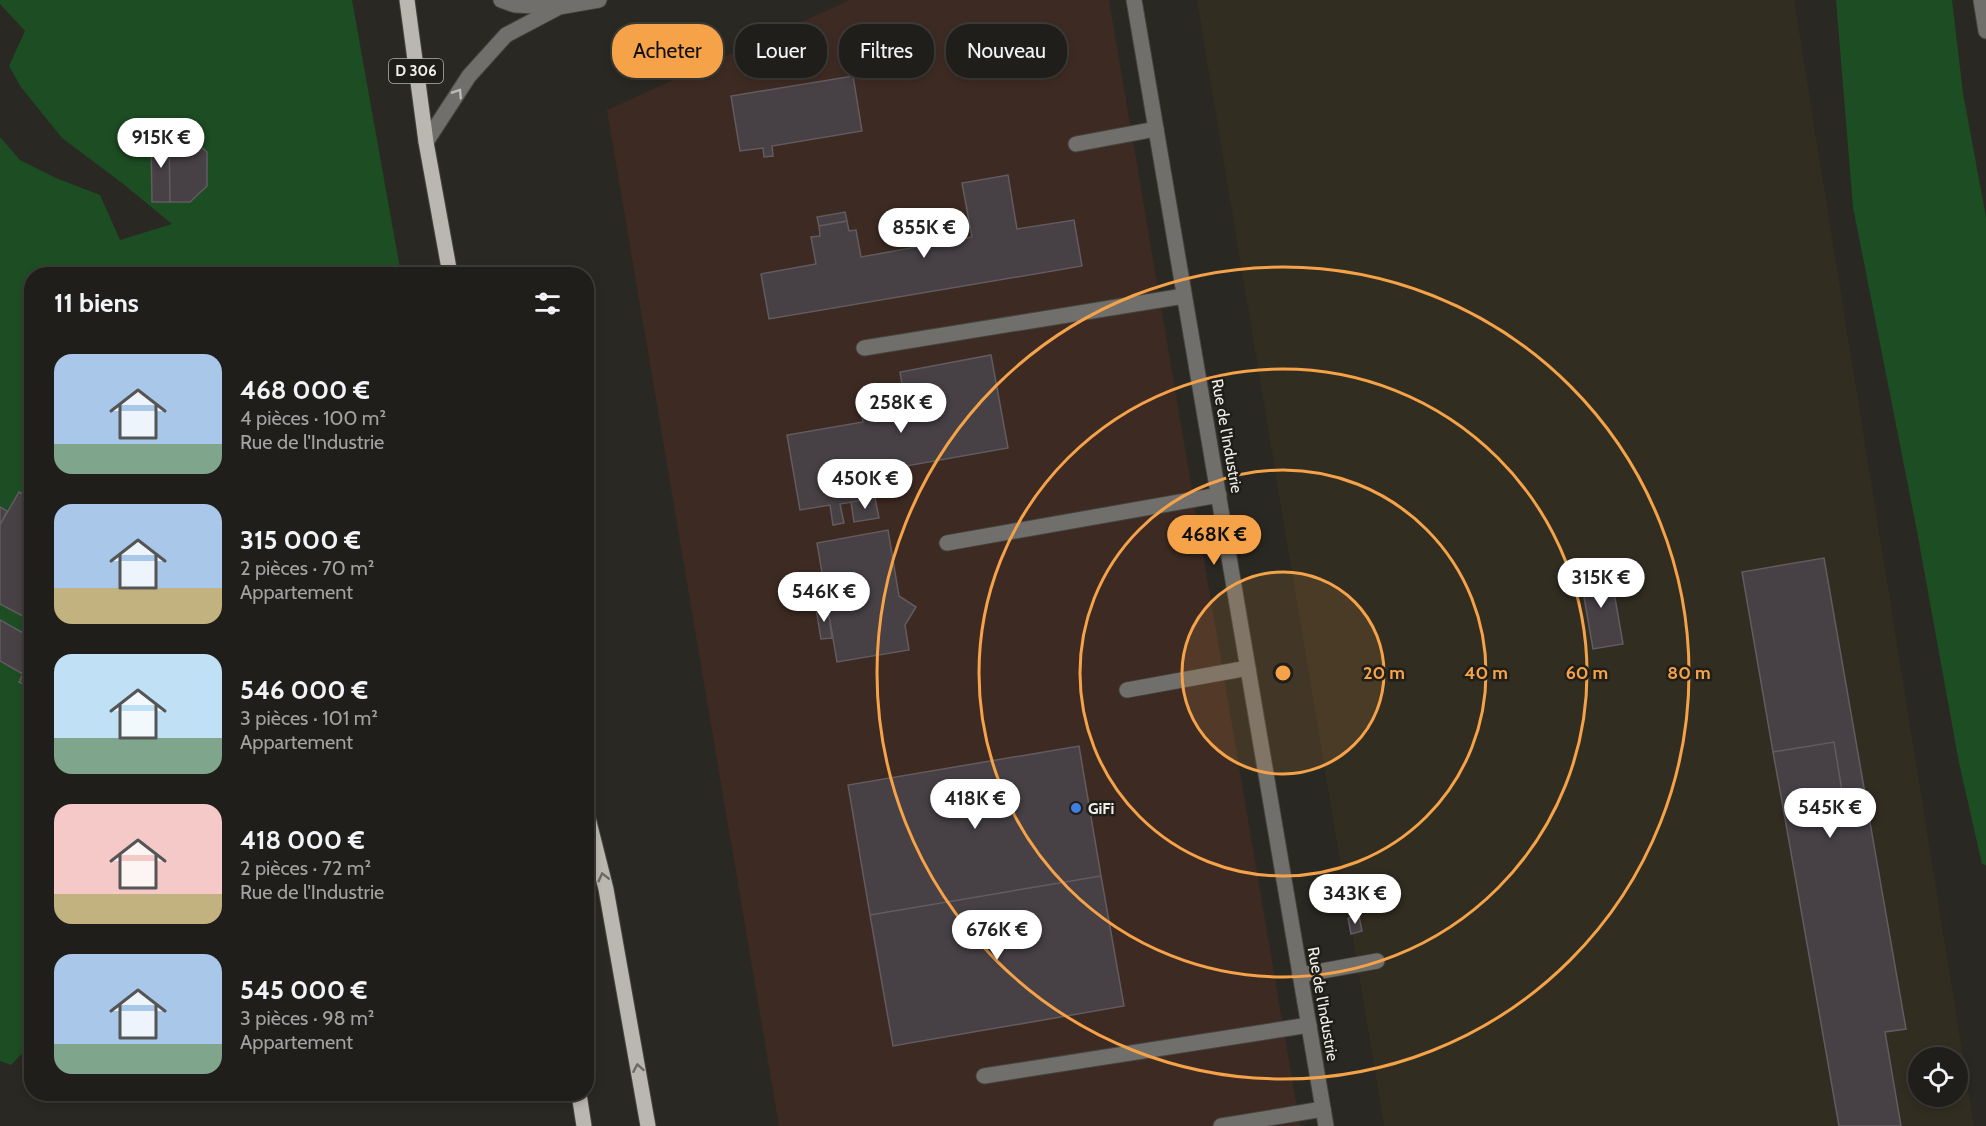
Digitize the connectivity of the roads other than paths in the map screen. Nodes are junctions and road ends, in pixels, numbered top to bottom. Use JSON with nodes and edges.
{"nodes":[{"id":1,"x":406,"y":0,"type":"edge"},
{"id":2,"x":501,"y":0,"type":"edge"},
{"id":3,"x":599,"y":0,"type":"edge"},
{"id":4,"x":1134,"y":0,"type":"edge"},
{"id":5,"x":1981,"y":0,"type":"edge"},
{"id":6,"x":559,"y":7,"type":"junction"},
{"id":7,"x":1986,"y":31,"type":"edge"},
{"id":8,"x":1156,"y":129,"type":"junction"},
{"id":9,"x":426,"y":142,"type":"junction"},
{"id":10,"x":1076,"y":144,"type":"dead end"},
{"id":11,"x":449,"y":267,"type":"edge"},
{"id":12,"x":1185,"y":296,"type":"junction"},
{"id":13,"x":864,"y":348,"type":"dead end"},
{"id":14,"x":1219,"y":495,"type":"junction"},
{"id":15,"x":947,"y":543,"type":"dead end"},
{"id":16,"x":1248,"y":668,"type":"junction"},
{"id":17,"x":1127,"y":690,"type":"dead end"},
{"id":18,"x":594,"y":842,"type":"edge"},
{"id":19,"x":1377,"y":961,"type":"dead end"},
{"id":20,"x":1300,"y":975,"type":"junction"},
{"id":21,"x":1309,"y":1025,"type":"junction"},
{"id":22,"x":984,"y":1076,"type":"dead end"},
{"id":23,"x":580,"y":1101,"type":"edge"},
{"id":24,"x":1323,"y":1108,"type":"junction"},
{"id":25,"x":584,"y":1126,"type":"edge"},
{"id":26,"x":648,"y":1126,"type":"edge"},
{"id":27,"x":1221,"y":1126,"type":"edge"},
{"id":28,"x":1326,"y":1126,"type":"edge"}],
"edges":[{"from":1,"to":9,"type":"main road","number":"D 306"},
{"from":2,"to":6,"type":"street"},
{"from":3,"to":6,"type":"street"},
{"from":4,"to":8,"type":"street","name":"Rue de l'Industrie"},
{"from":5,"to":7,"type":"street"},
{"from":9,"to":6,"type":"street","one_way":true},
{"from":8,"to":10,"type":"street"},
{"from":8,"to":12,"type":"street","name":"Rue de l'Industrie"},
{"from":9,"to":11,"type":"main road","number":"D 306"},
{"from":12,"to":13,"type":"street"},
{"from":12,"to":14,"type":"street","name":"Rue de l'Industrie"},
{"from":14,"to":15,"type":"street"},
{"from":14,"to":16,"type":"street","name":"Rue de l'Industrie"},
{"from":16,"to":17,"type":"street"},
{"from":16,"to":20,"type":"street","name":"Rue de l'Industrie"},
{"from":26,"to":18,"type":"main road","one_way":true},
{"from":19,"to":20,"type":"street"},
{"from":20,"to":21,"type":"street","name":"Rue de l'Industrie"},
{"from":21,"to":22,"type":"street"},
{"from":21,"to":24,"type":"street","name":"Rue de l'Industrie"},
{"from":23,"to":25,"type":"main road"},
{"from":24,"to":27,"type":"street"},
{"from":24,"to":28,"type":"street","name":"Rue de l'Industrie"}]}
